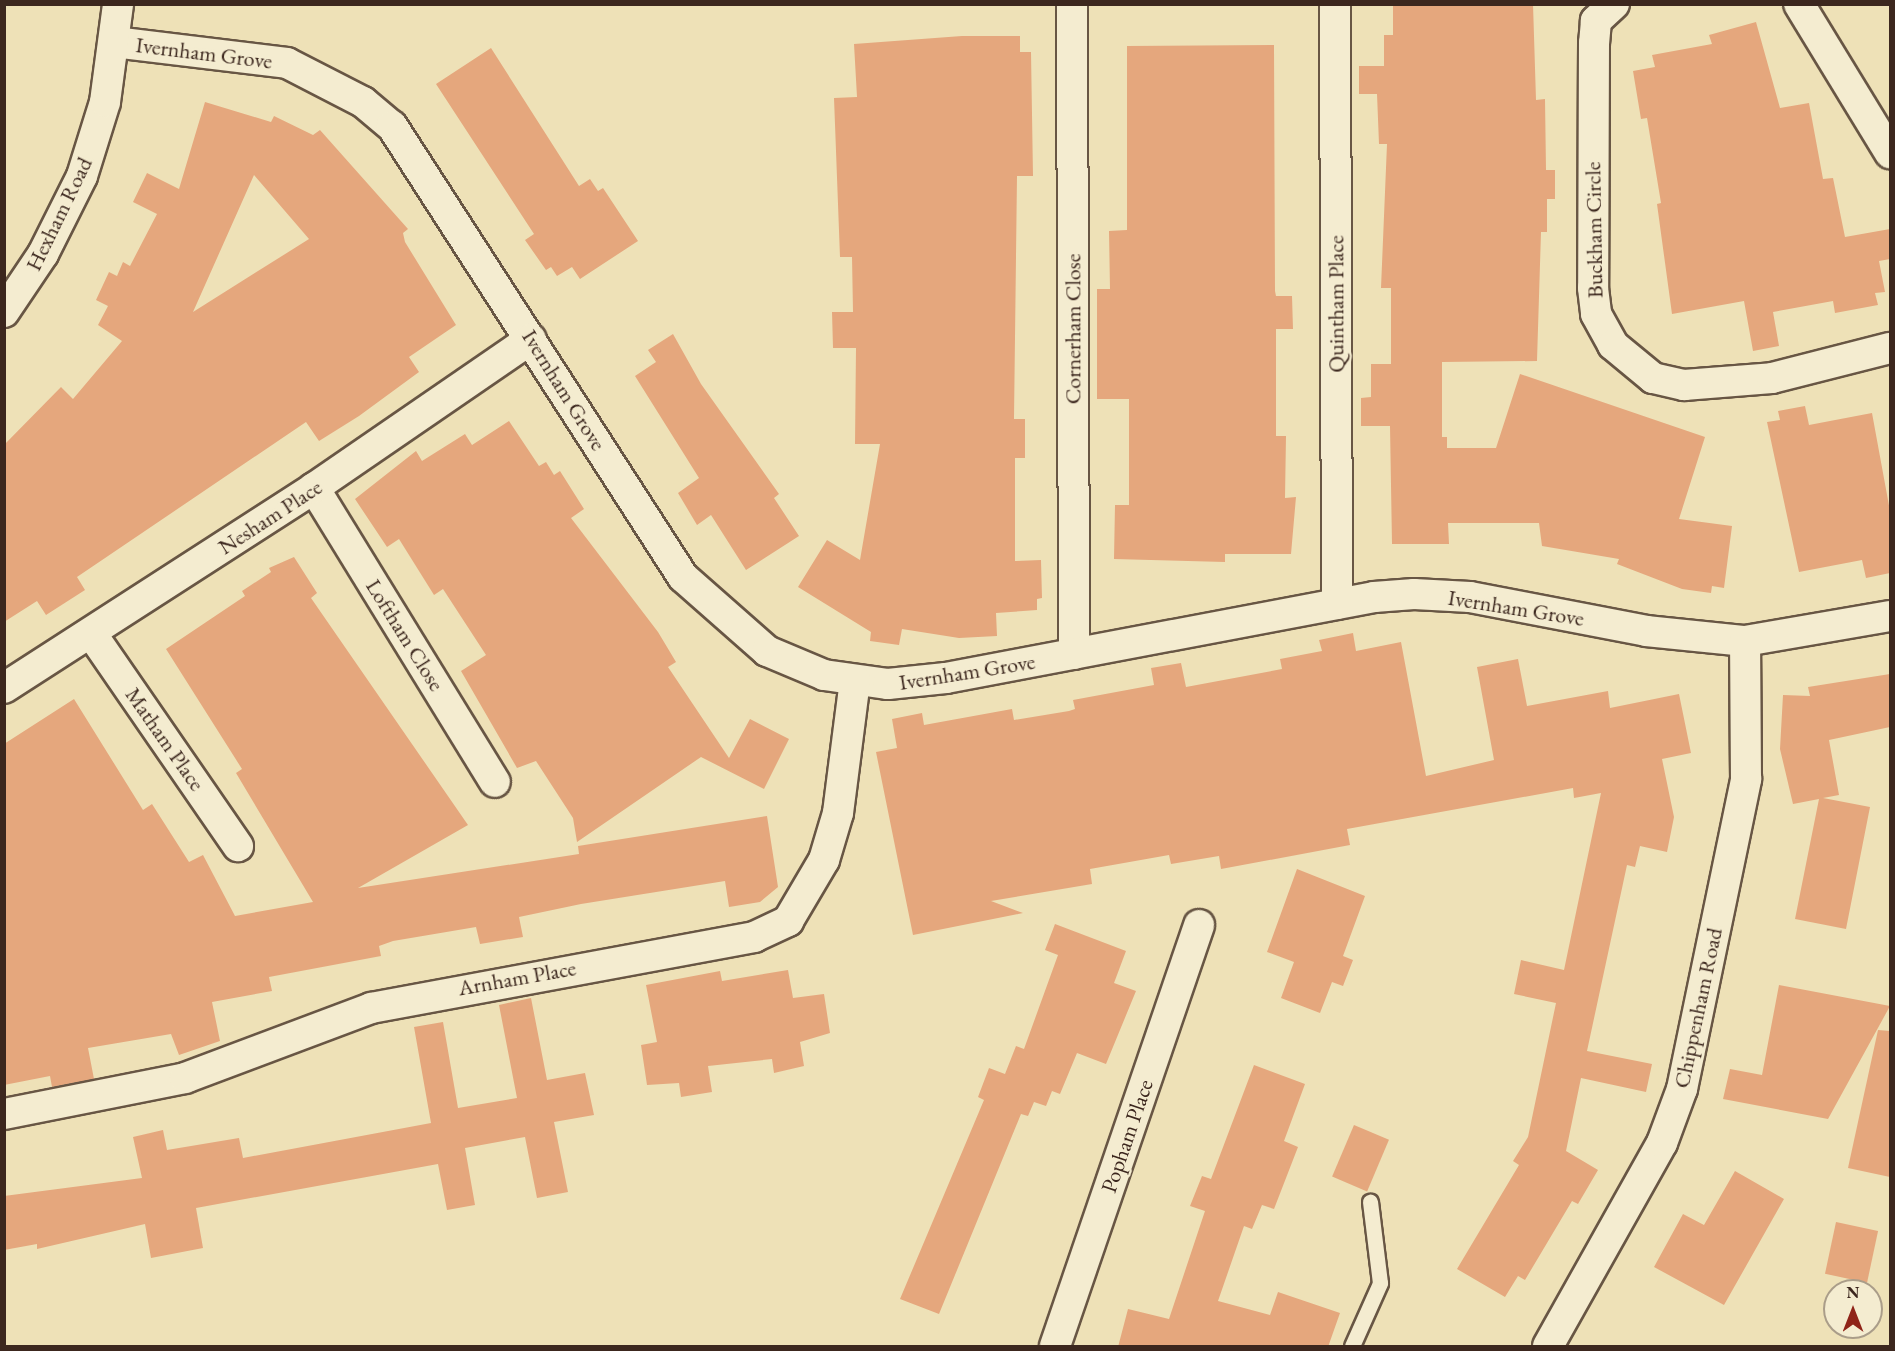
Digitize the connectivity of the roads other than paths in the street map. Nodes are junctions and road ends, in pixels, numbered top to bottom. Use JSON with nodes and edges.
{"nodes":[{"id":1,"x":118,"y":4,"type":"edge"},
{"id":2,"x":1072,"y":4,"type":"edge"},
{"id":3,"x":1335,"y":4,"type":"edge"},
{"id":4,"x":1614,"y":4,"type":"edge"},
{"id":5,"x":1799,"y":4,"type":"edge"},
{"id":6,"x":114,"y":42,"type":"junction"},
{"id":7,"x":1890,"y":153,"type":"edge"},
{"id":8,"x":4,"y":312,"type":"edge"},
{"id":9,"x":531,"y":339,"type":"junction"},
{"id":10,"x":1890,"y":348,"type":"edge"},
{"id":11,"x":314,"y":488,"type":"junction"},
{"id":12,"x":1336,"y":604,"type":"junction"},
{"id":13,"x":1890,"y":616,"type":"edge"},
{"id":14,"x":91,"y":633,"type":"junction"},
{"id":15,"x":1745,"y":640,"type":"junction"},
{"id":16,"x":1074,"y":654,"type":"junction"},
{"id":17,"x":855,"y":680,"type":"junction"},
{"id":18,"x":4,"y":688,"type":"edge"},
{"id":19,"x":495,"y":782,"type":"dead end"},
{"id":20,"x":238,"y":846,"type":"dead end"},
{"id":21,"x":1199,"y":925,"type":"dead end"},
{"id":22,"x":4,"y":1114,"type":"edge"},
{"id":23,"x":1370,"y":1202,"type":"dead end"},
{"id":24,"x":1056,"y":1347,"type":"edge"},
{"id":25,"x":1352,"y":1347,"type":"edge"},
{"id":26,"x":1548,"y":1347,"type":"edge"}],
"edges":[{"from":1,"to":6,"type":"street","name":"Hexham Road"},
{"from":2,"to":16,"type":"street","name":"Cornerham Close"},
{"from":3,"to":12,"type":"street","name":"Quintham Place"},
{"from":4,"to":10,"type":"street","name":"Buckham Circle"},
{"from":5,"to":7,"type":"street"},
{"from":6,"to":8,"type":"street","name":"Hexham Road"},
{"from":6,"to":9,"type":"street","name":"Ivernham Grove"},
{"from":9,"to":11,"type":"street","name":"Nesham Place"},
{"from":9,"to":17,"type":"street","name":"Ivernham Grove"},
{"from":11,"to":14,"type":"street","name":"Nesham Place"},
{"from":11,"to":19,"type":"street","name":"Loftham Close"},
{"from":12,"to":15,"type":"street","name":"Ivernham Grove"},
{"from":12,"to":16,"type":"street","name":"Ivernham Grove"},
{"from":13,"to":15,"type":"street","name":"Ivernham Grove"},
{"from":14,"to":18,"type":"street","name":"Nesham Place"},
{"from":14,"to":20,"type":"street","name":"Matham Place"},
{"from":15,"to":26,"type":"street","name":"Chippenham Road"},
{"from":16,"to":17,"type":"street","name":"Ivernham Grove"},
{"from":17,"to":22,"type":"street","name":"Arnham Place"},
{"from":21,"to":24,"type":"street","name":"Popham Place"},
{"from":23,"to":25,"type":"lane"}]}
